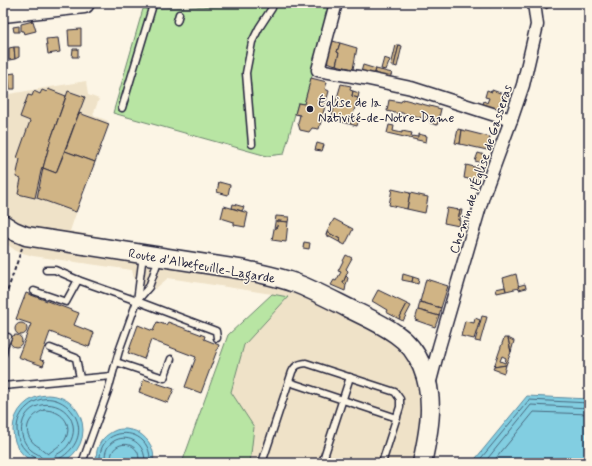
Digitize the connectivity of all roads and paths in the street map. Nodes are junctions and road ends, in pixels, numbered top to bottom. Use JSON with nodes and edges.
{"nodes":[{"id":1,"x":84,"y":3,"type":"edge"},
{"id":2,"x":152,"y":3,"type":"edge"},
{"id":3,"x":336,"y":3,"type":"edge"},
{"id":4,"x":534,"y":3,"type":"edge"},
{"id":5,"x":272,"y":8,"type":"dead end"},
{"id":6,"x":6,"y":9,"type":"edge"},
{"id":7,"x":179,"y":14,"type":"dead end"},
{"id":8,"x":177,"y":21,"type":"dead end"},
{"id":9,"x":122,"y":108,"type":"dead end"},
{"id":10,"x":511,"y":120,"type":"junction"},
{"id":11,"x":252,"y":144,"type":"dead end"},
{"id":12,"x":3,"y":224,"type":"edge"},
{"id":13,"x":26,"y":236,"type":"junction"},
{"id":14,"x":151,"y":255,"type":"junction"},
{"id":15,"x":46,"y":270,"type":"dead end"},
{"id":16,"x":78,"y":280,"type":"junction"},
{"id":17,"x":34,"y":291,"type":"dead end"},
{"id":18,"x":137,"y":301,"type":"junction"},
{"id":19,"x":3,"y":304,"type":"edge"},
{"id":20,"x":8,"y":336,"type":"dead end"},
{"id":21,"x":217,"y":338,"type":"dead end"},
{"id":22,"x":50,"y":348,"type":"dead end"},
{"id":23,"x":3,"y":354,"type":"edge"},
{"id":24,"x":170,"y":359,"type":"dead end"},
{"id":25,"x":116,"y":362,"type":"junction"},
{"id":26,"x":112,"y":376,"type":"junction"},
{"id":27,"x":350,"y":377,"type":"junction"},
{"id":28,"x":80,"y":378,"type":"junction"},
{"id":29,"x":288,"y":382,"type":"junction"},
{"id":30,"x":3,"y":386,"type":"edge"},
{"id":31,"x":428,"y":389,"type":"junction"},
{"id":32,"x":342,"y":400,"type":"junction"},
{"id":33,"x":397,"y":418,"type":"junction"},
{"id":34,"x":82,"y":463,"type":"edge"},
{"id":35,"x":262,"y":463,"type":"edge"},
{"id":36,"x":322,"y":463,"type":"edge"},
{"id":37,"x":382,"y":463,"type":"edge"},
{"id":38,"x":422,"y":463,"type":"edge"}],
"edges":[{"from":1,"to":6,"type":"main road"},
{"from":2,"to":9,"type":"lane"},
{"from":3,"to":10,"type":"street"},
{"from":4,"to":10,"type":"street","name":"Chemin de l'Église de Gasseras"},
{"from":5,"to":11,"type":"lane"},
{"from":7,"to":8,"type":"lane"},
{"from":10,"to":31,"type":"street","name":"Chemin de l'Église de Gasseras"},
{"from":12,"to":13,"type":"main road","name":"Route d'Albefeuille-Lagarde"},
{"from":13,"to":14,"type":"main road","name":"Route d'Albefeuille-Lagarde"},
{"from":13,"to":19,"type":"path"},
{"from":14,"to":18,"type":"lane"},
{"from":14,"to":18,"type":"lane"},
{"from":14,"to":31,"type":"main road","name":"Route d'Albefeuille-Lagarde"},
{"from":15,"to":16,"type":"lane"},
{"from":16,"to":17,"type":"lane"},
{"from":16,"to":18,"type":"lane"},
{"from":18,"to":21,"type":"lane"},
{"from":18,"to":25,"type":"lane"},
{"from":20,"to":23,"type":"lane"},
{"from":22,"to":28,"type":"lane"},
{"from":24,"to":25,"type":"lane"},
{"from":25,"to":26,"type":"lane"},
{"from":26,"to":28,"type":"lane"},
{"from":26,"to":34,"type":"lane"},
{"from":27,"to":29,"type":"lane"},
{"from":27,"to":32,"type":"lane"},
{"from":27,"to":33,"type":"lane"},
{"from":28,"to":30,"type":"lane"},
{"from":29,"to":32,"type":"lane"},
{"from":29,"to":35,"type":"lane"},
{"from":31,"to":38,"type":"main road","name":"Route d'Albefeuille-Lagarde"},
{"from":32,"to":33,"type":"lane"},
{"from":32,"to":36,"type":"lane"},
{"from":33,"to":37,"type":"lane"}]}
